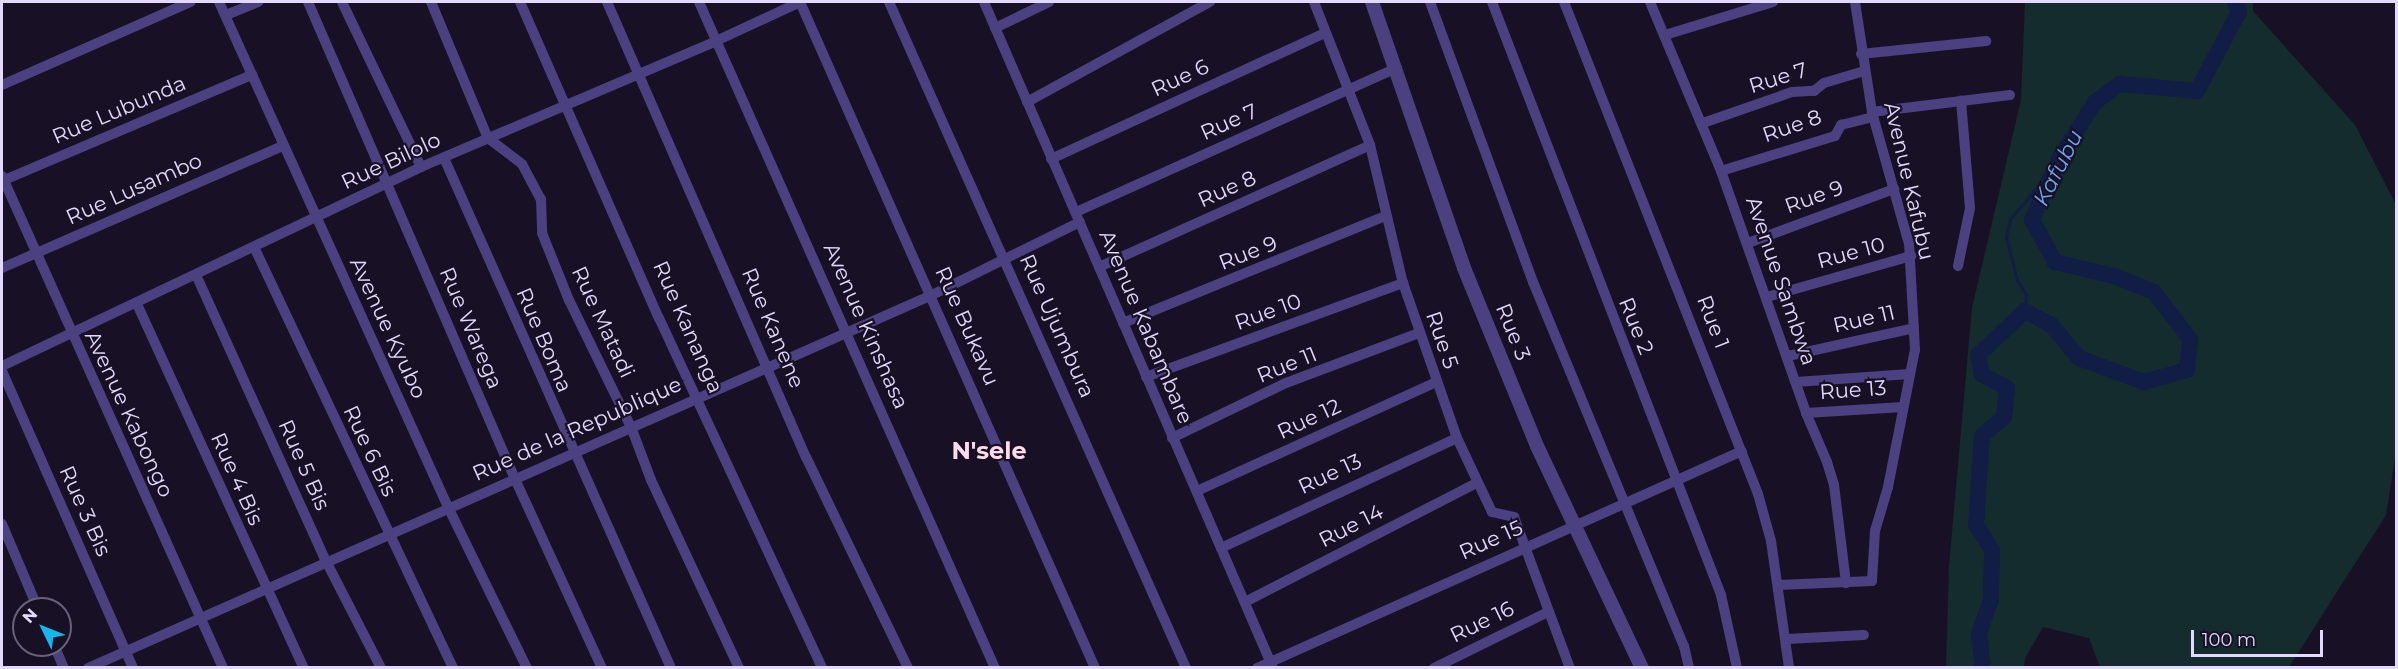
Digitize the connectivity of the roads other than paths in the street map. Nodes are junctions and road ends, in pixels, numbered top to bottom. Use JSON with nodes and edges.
{"nodes":[{"id":1,"x":190,"y":2,"type":"edge"},
{"id":2,"x":219,"y":2,"type":"edge"},
{"id":3,"x":258,"y":2,"type":"edge"},
{"id":4,"x":308,"y":2,"type":"edge"},
{"id":5,"x":342,"y":2,"type":"edge"},
{"id":6,"x":431,"y":2,"type":"edge"},
{"id":7,"x":520,"y":2,"type":"edge"},
{"id":8,"x":607,"y":2,"type":"edge"},
{"id":9,"x":699,"y":2,"type":"edge"},
{"id":10,"x":800,"y":2,"type":"edge"},
{"id":11,"x":889,"y":2,"type":"edge"},
{"id":12,"x":984,"y":2,"type":"edge"},
{"id":13,"x":1049,"y":2,"type":"edge"},
{"id":14,"x":1210,"y":2,"type":"edge"},
{"id":15,"x":1314,"y":2,"type":"edge"},
{"id":16,"x":1372,"y":2,"type":"edge"},
{"id":17,"x":1430,"y":2,"type":"edge"},
{"id":18,"x":1492,"y":2,"type":"edge"},
{"id":19,"x":1564,"y":2,"type":"edge"},
{"id":20,"x":1650,"y":2,"type":"edge"},
{"id":21,"x":1773,"y":2,"type":"edge"},
{"id":22,"x":1855,"y":2,"type":"edge"},
{"id":23,"x":226,"y":15,"type":"junction"},
{"id":24,"x":995,"y":28,"type":"junction"},
{"id":25,"x":1325,"y":33,"type":"junction"},
{"id":26,"x":1665,"y":35,"type":"junction"},
{"id":27,"x":716,"y":41,"type":"junction"},
{"id":28,"x":1986,"y":41,"type":"dead end"},
{"id":29,"x":1861,"y":54,"type":"junction"},
{"id":30,"x":1397,"y":68,"type":"junction"},
{"id":31,"x":1864,"y":71,"type":"junction"},
{"id":32,"x":639,"y":74,"type":"junction"},
{"id":33,"x":252,"y":75,"type":"junction"},
{"id":34,"x":2,"y":85,"type":"edge"},
{"id":35,"x":1348,"y":91,"type":"junction"},
{"id":36,"x":2010,"y":95,"type":"dead end"},
{"id":37,"x":1961,"y":100,"type":"junction"},
{"id":38,"x":1027,"y":102,"type":"junction"},
{"id":39,"x":567,"y":106,"type":"junction"},
{"id":40,"x":1873,"y":114,"type":"junction"},
{"id":41,"x":1702,"y":123,"type":"junction"},
{"id":42,"x":488,"y":138,"type":"junction"},
{"id":43,"x":1370,"y":145,"type":"junction"},
{"id":44,"x":282,"y":146,"type":"junction"},
{"id":45,"x":444,"y":158,"type":"junction"},
{"id":46,"x":1051,"y":159,"type":"junction"},
{"id":47,"x":421,"y":167,"type":"junction"},
{"id":48,"x":1721,"y":171,"type":"junction"},
{"id":49,"x":2,"y":179,"type":"edge"},
{"id":50,"x":389,"y":182,"type":"junction"},
{"id":51,"x":1894,"y":189,"type":"junction"},
{"id":52,"x":1385,"y":216,"type":"junction"},
{"id":53,"x":1078,"y":217,"type":"junction"},
{"id":54,"x":316,"y":218,"type":"junction"},
{"id":55,"x":1748,"y":243,"type":"junction"},
{"id":56,"x":255,"y":249,"type":"junction"},
{"id":57,"x":35,"y":253,"type":"junction"},
{"id":58,"x":1911,"y":256,"type":"junction"},
{"id":59,"x":1005,"y":258,"type":"junction"},
{"id":60,"x":1958,"y":266,"type":"dead end"},
{"id":61,"x":1099,"y":267,"type":"junction"},
{"id":62,"x":2,"y":268,"type":"edge"},
{"id":63,"x":197,"y":277,"type":"junction"},
{"id":64,"x":1402,"y":283,"type":"junction"},
{"id":65,"x":932,"y":295,"type":"junction"},
{"id":66,"x":1767,"y":297,"type":"junction"},
{"id":67,"x":137,"y":304,"type":"junction"},
{"id":68,"x":1123,"y":323,"type":"junction"},
{"id":69,"x":1914,"y":328,"type":"junction"},
{"id":70,"x":848,"y":331,"type":"junction"},
{"id":71,"x":1419,"y":333,"type":"junction"},
{"id":72,"x":70,"y":335,"type":"junction"},
{"id":73,"x":1788,"y":356,"type":"junction"},
{"id":74,"x":768,"y":365,"type":"junction"},
{"id":75,"x":2,"y":366,"type":"edge"},
{"id":76,"x":2,"y":371,"type":"edge"},
{"id":77,"x":1910,"y":374,"type":"junction"},
{"id":78,"x":1146,"y":377,"type":"junction"},
{"id":79,"x":1436,"y":382,"type":"junction"},
{"id":80,"x":1796,"y":382,"type":"junction"},
{"id":81,"x":697,"y":397,"type":"junction"},
{"id":82,"x":1903,"y":406,"type":"junction"},
{"id":83,"x":1806,"y":413,"type":"junction"},
{"id":84,"x":631,"y":427,"type":"junction"},
{"id":85,"x":1172,"y":438,"type":"junction"},
{"id":86,"x":1457,"y":438,"type":"junction"},
{"id":87,"x":1742,"y":451,"type":"junction"},
{"id":88,"x":572,"y":453,"type":"junction"},
{"id":89,"x":515,"y":479,"type":"junction"},
{"id":90,"x":1676,"y":479,"type":"junction"},
{"id":91,"x":1475,"y":484,"type":"junction"},
{"id":92,"x":1197,"y":491,"type":"junction"},
{"id":93,"x":1623,"y":502,"type":"junction"},
{"id":94,"x":448,"y":507,"type":"junction"},
{"id":95,"x":1576,"y":522,"type":"junction"},
{"id":96,"x":2,"y":524,"type":"edge"},
{"id":97,"x":387,"y":534,"type":"junction"},
{"id":98,"x":1526,"y":546,"type":"junction"},
{"id":99,"x":1221,"y":548,"type":"junction"},
{"id":100,"x":326,"y":561,"type":"junction"},
{"id":101,"x":1846,"y":582,"type":"junction"},
{"id":102,"x":1778,"y":585,"type":"junction"},
{"id":103,"x":265,"y":589,"type":"junction"},
{"id":104,"x":33,"y":597,"type":"edge"},
{"id":105,"x":1245,"y":602,"type":"junction"},
{"id":106,"x":1548,"y":612,"type":"junction"},
{"id":107,"x":200,"y":616,"type":"junction"},
{"id":108,"x":1864,"y":635,"type":"dead end"},
{"id":109,"x":1787,"y":639,"type":"junction"},
{"id":110,"x":126,"y":651,"type":"junction"},
{"id":111,"x":1272,"y":664,"type":"edge"},
{"id":112,"x":88,"y":668,"type":"edge"},
{"id":113,"x":133,"y":668,"type":"edge"},
{"id":114,"x":224,"y":668,"type":"edge"},
{"id":115,"x":304,"y":668,"type":"edge"},
{"id":116,"x":381,"y":668,"type":"edge"},
{"id":117,"x":453,"y":668,"type":"edge"},
{"id":118,"x":527,"y":668,"type":"edge"},
{"id":119,"x":602,"y":668,"type":"edge"},
{"id":120,"x":671,"y":668,"type":"edge"},
{"id":121,"x":739,"y":668,"type":"edge"},
{"id":122,"x":822,"y":668,"type":"edge"},
{"id":123,"x":908,"y":668,"type":"edge"},
{"id":124,"x":995,"y":668,"type":"edge"},
{"id":125,"x":1095,"y":668,"type":"edge"},
{"id":126,"x":1186,"y":668,"type":"edge"},
{"id":127,"x":1257,"y":668,"type":"edge"},
{"id":128,"x":1434,"y":668,"type":"edge"},
{"id":129,"x":1570,"y":668,"type":"edge"},
{"id":130,"x":1642,"y":668,"type":"edge"},
{"id":131,"x":1689,"y":668,"type":"edge"},
{"id":132,"x":1737,"y":668,"type":"edge"},
{"id":133,"x":1789,"y":668,"type":"edge"}],
"edges":[{"from":1,"to":34,"type":"street"},
{"from":2,"to":23,"type":"street","name":"Avenue Kyubo"},
{"from":3,"to":23,"type":"street"},
{"from":4,"to":50,"type":"street","name":"Rue Warega"},
{"from":5,"to":47,"type":"street"},
{"from":6,"to":42,"type":"street","name":"Rue Matadi"},
{"from":7,"to":39,"type":"street","name":"Rue Kananga"},
{"from":8,"to":32,"type":"street","name":"Rue Kanene"},
{"from":9,"to":27,"type":"street","name":"Avenue Kinshasa"},
{"from":10,"to":27,"type":"street","name":"Rue Bilolo"},
{"from":10,"to":65,"type":"street","name":"Rue Bukavu"},
{"from":11,"to":59,"type":"street","name":"Rue Ujumbura"},
{"from":12,"to":24,"type":"street","name":"Avenue Kabambare"},
{"from":13,"to":24,"type":"street"},
{"from":14,"to":38,"type":"street"},
{"from":15,"to":25,"type":"street","name":"Rue 5"},
{"from":16,"to":30,"type":"street","name":"Rue 3"},
{"from":17,"to":93,"type":"street"},
{"from":18,"to":90,"type":"street","name":"Rue 2"},
{"from":19,"to":87,"type":"street","name":"Rue 1"},
{"from":20,"to":26,"type":"street","name":"Avenue Sambwa"},
{"from":21,"to":26,"type":"street"},
{"from":22,"to":29,"type":"street","name":"Avenue Kafubu"},
{"from":23,"to":33,"type":"street","name":"Avenue Kyubo"},
{"from":24,"to":38,"type":"street","name":"Avenue Kabambare"},
{"from":25,"to":35,"type":"street","name":"Rue 5"},
{"from":25,"to":46,"type":"street","name":"Rue 6"},
{"from":26,"to":41,"type":"street","name":"Avenue Sambwa"},
{"from":27,"to":32,"type":"street","name":"Rue Bilolo"},
{"from":27,"to":70,"type":"street","name":"Avenue Kinshasa"},
{"from":28,"to":29,"type":"street"},
{"from":29,"to":31,"type":"street","name":"Avenue Kafubu"},
{"from":30,"to":35,"type":"street","name":"Rue 7"},
{"from":30,"to":95,"type":"street","name":"Rue 3"},
{"from":31,"to":40,"type":"street","name":"Avenue Kafubu"},
{"from":31,"to":41,"type":"street","name":"Rue 7"},
{"from":32,"to":39,"type":"street","name":"Rue Bilolo"},
{"from":32,"to":74,"type":"street","name":"Rue Kanene"},
{"from":33,"to":44,"type":"street","name":"Avenue Kyubo"},
{"from":33,"to":49,"type":"street","name":"Rue Lubunda"},
{"from":35,"to":43,"type":"street","name":"Rue 5"},
{"from":35,"to":53,"type":"street","name":"Rue 7"},
{"from":36,"to":37,"type":"street","name":"Rue 8"},
{"from":37,"to":40,"type":"street","name":"Rue 8"},
{"from":37,"to":60,"type":"street"},
{"from":38,"to":46,"type":"street","name":"Avenue Kabambare"},
{"from":39,"to":42,"type":"street","name":"Rue Bilolo"},
{"from":39,"to":81,"type":"street","name":"Rue Kananga"},
{"from":40,"to":48,"type":"street","name":"Rue 8"},
{"from":40,"to":51,"type":"street","name":"Avenue Kafubu"},
{"from":41,"to":48,"type":"street","name":"Avenue Sambwa"},
{"from":42,"to":45,"type":"street","name":"Rue Bilolo"},
{"from":42,"to":84,"type":"street","name":"Rue Matadi"},
{"from":43,"to":52,"type":"street","name":"Rue 5"},
{"from":43,"to":61,"type":"street","name":"Rue 8"},
{"from":44,"to":54,"type":"street","name":"Avenue Kyubo"},
{"from":44,"to":57,"type":"street","name":"Rue Lusambo"},
{"from":45,"to":47,"type":"street","name":"Rue Bilolo"},
{"from":45,"to":88,"type":"street","name":"Rue Boma"},
{"from":46,"to":53,"type":"street","name":"Avenue Kabambare"},
{"from":47,"to":50,"type":"street","name":"Rue Bilolo"},
{"from":48,"to":55,"type":"street","name":"Avenue Sambwa"},
{"from":49,"to":57,"type":"street","name":"Avenue Kabongo"},
{"from":50,"to":54,"type":"street","name":"Rue Bilolo"},
{"from":50,"to":89,"type":"street","name":"Rue Warega"},
{"from":51,"to":55,"type":"street","name":"Rue 9"},
{"from":51,"to":58,"type":"street","name":"Avenue Kafubu"},
{"from":52,"to":64,"type":"street","name":"Rue 5"},
{"from":52,"to":68,"type":"street","name":"Rue 9"},
{"from":53,"to":59,"type":"street","name":"Rue de la Republique"},
{"from":53,"to":61,"type":"street","name":"Avenue Kabambare"},
{"from":54,"to":56,"type":"street","name":"Rue Bilolo"},
{"from":54,"to":94,"type":"street","name":"Avenue Kyubo"},
{"from":55,"to":66,"type":"street","name":"Avenue Sambwa"},
{"from":56,"to":63,"type":"street","name":"Rue Bilolo"},
{"from":56,"to":97,"type":"street","name":"Rue 6 Bis"},
{"from":57,"to":62,"type":"street","name":"Rue Lusambo"},
{"from":57,"to":72,"type":"street","name":"Avenue Kabongo"},
{"from":58,"to":66,"type":"street","name":"Rue 10"},
{"from":58,"to":69,"type":"street","name":"Avenue Kafubu"},
{"from":59,"to":65,"type":"street","name":"Rue de la Republique"},
{"from":59,"to":126,"type":"street","name":"Rue Ujumbura"},
{"from":61,"to":68,"type":"street","name":"Avenue Kabambare"},
{"from":63,"to":67,"type":"street","name":"Rue Bilolo"},
{"from":63,"to":100,"type":"street","name":"Rue 5 Bis"},
{"from":64,"to":71,"type":"street","name":"Rue 5"},
{"from":64,"to":78,"type":"street","name":"Rue 10"},
{"from":65,"to":70,"type":"street","name":"Rue de la Republique"},
{"from":65,"to":125,"type":"street","name":"Rue Bukavu"},
{"from":66,"to":73,"type":"street","name":"Avenue Sambwa"},
{"from":67,"to":72,"type":"street","name":"Rue Bilolo"},
{"from":67,"to":103,"type":"street","name":"Rue 4 Bis"},
{"from":68,"to":78,"type":"street","name":"Avenue Kabambare"},
{"from":69,"to":73,"type":"street","name":"Rue 11"},
{"from":69,"to":77,"type":"street","name":"Avenue Kafubu"},
{"from":70,"to":74,"type":"street","name":"Rue de la Republique"},
{"from":70,"to":124,"type":"street","name":"Avenue Kinshasa"},
{"from":71,"to":79,"type":"street","name":"Rue 5"},
{"from":71,"to":85,"type":"street","name":"Rue 11"},
{"from":72,"to":75,"type":"street","name":"Rue Bilolo"},
{"from":72,"to":107,"type":"street","name":"Avenue Kabongo"},
{"from":73,"to":80,"type":"street","name":"Avenue Sambwa"},
{"from":74,"to":81,"type":"street","name":"Rue de la Republique"},
{"from":74,"to":123,"type":"street","name":"Rue Kanene"},
{"from":76,"to":110,"type":"street","name":"Rue 3 Bis"},
{"from":77,"to":80,"type":"street"},
{"from":77,"to":82,"type":"street","name":"Avenue Kafubu"},
{"from":78,"to":85,"type":"street","name":"Avenue Kabambare"},
{"from":79,"to":86,"type":"street","name":"Rue 5"},
{"from":79,"to":92,"type":"street","name":"Rue 12"},
{"from":80,"to":83,"type":"street","name":"Avenue Sambwa"},
{"from":81,"to":84,"type":"street","name":"Rue de la Republique"},
{"from":81,"to":122,"type":"street","name":"Rue Kananga"},
{"from":82,"to":83,"type":"street","name":"Rue 13"},
{"from":82,"to":101,"type":"street","name":"Avenue Kafubu"},
{"from":83,"to":101,"type":"street","name":"Avenue Sambwa"},
{"from":84,"to":88,"type":"street","name":"Rue de la Republique"},
{"from":84,"to":121,"type":"street","name":"Rue Matadi"},
{"from":85,"to":92,"type":"street","name":"Avenue Kabambare"},
{"from":86,"to":91,"type":"street","name":"Rue 5"},
{"from":86,"to":99,"type":"street","name":"Rue 13"},
{"from":87,"to":90,"type":"street","name":"Rue 15"},
{"from":87,"to":102,"type":"street","name":"Rue 1"},
{"from":88,"to":89,"type":"street","name":"Rue de la Republique"},
{"from":88,"to":120,"type":"street","name":"Rue Boma"},
{"from":89,"to":94,"type":"street","name":"Rue de la Republique"},
{"from":89,"to":119,"type":"street","name":"Rue Warega"},
{"from":90,"to":93,"type":"street","name":"Rue 15"},
{"from":90,"to":132,"type":"street","name":"Rue 2"},
{"from":91,"to":98,"type":"street","name":"Rue 5"},
{"from":91,"to":105,"type":"street","name":"Rue 14"},
{"from":92,"to":99,"type":"street","name":"Avenue Kabambare"},
{"from":93,"to":95,"type":"street","name":"Rue 15"},
{"from":93,"to":131,"type":"street"},
{"from":94,"to":97,"type":"street","name":"Rue de la Republique"},
{"from":94,"to":118,"type":"street","name":"Avenue Kyubo"},
{"from":95,"to":98,"type":"street","name":"Rue 15"},
{"from":95,"to":130,"type":"street","name":"Rue 3"},
{"from":96,"to":104,"type":"street"},
{"from":97,"to":100,"type":"street","name":"Rue de la Republique"},
{"from":97,"to":117,"type":"street","name":"Rue 6 Bis"},
{"from":98,"to":106,"type":"street","name":"Rue 5"},
{"from":98,"to":111,"type":"street","name":"Rue 15"},
{"from":99,"to":105,"type":"street","name":"Avenue Kabambare"},
{"from":100,"to":103,"type":"street","name":"Rue de la Republique"},
{"from":100,"to":116,"type":"street","name":"Rue 5 Bis"},
{"from":101,"to":102,"type":"street"},
{"from":102,"to":109,"type":"street","name":"Rue 1"},
{"from":103,"to":107,"type":"street","name":"Rue de la Republique"},
{"from":103,"to":115,"type":"street","name":"Rue 4 Bis"},
{"from":105,"to":111,"type":"street","name":"Avenue Kabambare"},
{"from":106,"to":128,"type":"street","name":"Rue 16"},
{"from":106,"to":129,"type":"street","name":"Rue 5"},
{"from":107,"to":110,"type":"street","name":"Rue de la Republique"},
{"from":107,"to":114,"type":"street","name":"Avenue Kabongo"},
{"from":108,"to":109,"type":"street"},
{"from":109,"to":133,"type":"street","name":"Rue 1"},
{"from":110,"to":112,"type":"street","name":"Rue de la Republique"},
{"from":110,"to":113,"type":"street","name":"Rue 3 Bis"},
{"from":111,"to":127,"type":"street","name":"Rue 15"}]}
